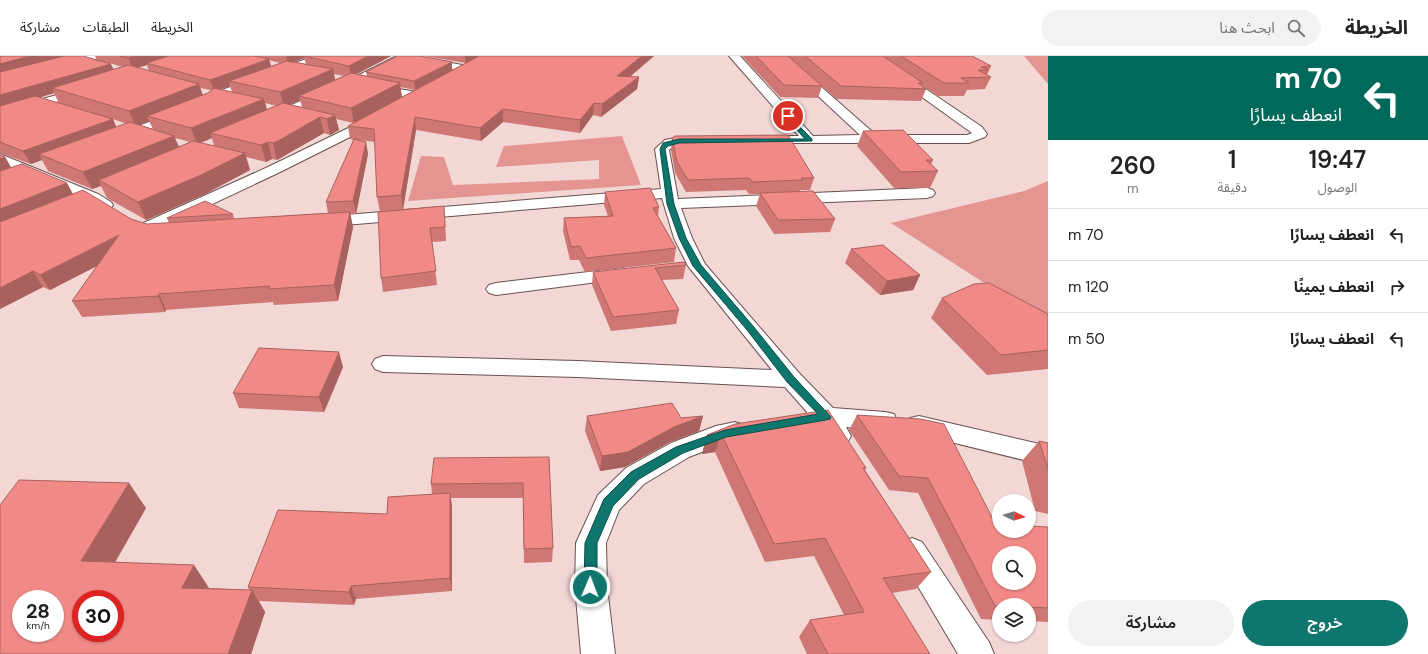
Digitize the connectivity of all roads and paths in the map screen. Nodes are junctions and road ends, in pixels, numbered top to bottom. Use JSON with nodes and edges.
{"nodes":[{"id":1,"x":95,"y":56,"type":"edge"},
{"id":2,"x":324,"y":56,"type":"edge"},
{"id":3,"x":402,"y":56,"type":"edge"},
{"id":4,"x":734,"y":56,"type":"edge"},
{"id":5,"x":780,"y":56,"type":"edge"},
{"id":6,"x":870,"y":56,"type":"edge"},
{"id":7,"x":80,"y":60,"type":"junction"},
{"id":8,"x":266,"y":64,"type":"dead end"},
{"id":9,"x":103,"y":67,"type":"edge"},
{"id":10,"x":51,"y":68,"type":"edge"},
{"id":11,"x":290,"y":68,"type":"junction"},
{"id":12,"x":313,"y":74,"type":"edge"},
{"id":13,"x":448,"y":79,"type":"edge"},
{"id":14,"x":336,"y":80,"type":"edge"},
{"id":15,"x":351,"y":83,"type":"junction"},
{"id":16,"x":95,"y":87,"type":"edge"},
{"id":17,"x":429,"y":90,"type":"edge"},
{"id":18,"x":200,"y":93,"type":"edge"},
{"id":19,"x":215,"y":96,"type":"junction"},
{"id":20,"x":416,"y":96,"type":"junction"},
{"id":21,"x":236,"y":101,"type":"edge"},
{"id":22,"x":42,"y":103,"type":"junction"},
{"id":23,"x":264,"y":108,"type":"edge"},
{"id":24,"x":64,"y":110,"type":"edge"},
{"id":25,"x":286,"y":113,"type":"junction"},
{"id":26,"x":0,"y":115,"type":"edge"},
{"id":27,"x":307,"y":118,"type":"edge"},
{"id":28,"x":258,"y":124,"type":"edge"},
{"id":29,"x":335,"y":124,"type":"edge"},
{"id":30,"x":115,"y":125,"type":"edge"},
{"id":31,"x":356,"y":129,"type":"junction"},
{"id":32,"x":137,"y":132,"type":"junction"},
{"id":33,"x":160,"y":139,"type":"edge"},
{"id":34,"x":810,"y":140,"type":"junction"},
{"id":35,"x":873,"y":140,"type":"junction"},
{"id":36,"x":717,"y":141,"type":"edge"},
{"id":37,"x":740,"y":141,"type":"edge"},
{"id":38,"x":109,"y":143,"type":"edge"},
{"id":39,"x":0,"y":158,"type":"edge"},
{"id":40,"x":250,"y":164,"type":"dead end"},
{"id":41,"x":38,"y":169,"type":"junction"},
{"id":42,"x":272,"y":170,"type":"junction"},
{"id":43,"x":12,"y":178,"type":"edge"},
{"id":44,"x":927,"y":193,"type":"dead end"},
{"id":45,"x":670,"y":199,"type":"junction"},
{"id":46,"x":132,"y":221,"type":"junction"},
{"id":47,"x":303,"y":224,"type":"edge"},
{"id":48,"x":176,"y":232,"type":"edge"},
{"id":49,"x":643,"y":272,"type":"edge"},
{"id":50,"x":496,"y":289,"type":"dead end"},
{"id":51,"x":383,"y":364,"type":"dead end"},
{"id":52,"x":791,"y":379,"type":"junction"},
{"id":53,"x":826,"y":417,"type":"junction"},
{"id":54,"x":795,"y":422,"type":"edge"},
{"id":55,"x":756,"y":428,"type":"edge"},
{"id":56,"x":847,"y":450,"type":"edge"},
{"id":57,"x":1048,"y":456,"type":"edge"},
{"id":58,"x":902,"y":535,"type":"edge"},
{"id":59,"x":598,"y":654,"type":"edge"},
{"id":60,"x":977,"y":654,"type":"edge"}],
"edges":[{"from":1,"to":7,"type":"street"},
{"from":2,"to":11,"type":"street"},
{"from":3,"to":13,"type":"street"},
{"from":3,"to":15,"type":"street"},
{"from":4,"to":34,"type":"street"},
{"from":5,"to":35,"type":"street"},
{"from":6,"to":35,"type":"street"},
{"from":7,"to":9,"type":"street"},
{"from":7,"to":10,"type":"street"},
{"from":8,"to":11,"type":"street"},
{"from":11,"to":12,"type":"street"},
{"from":11,"to":19,"type":"street"},
{"from":14,"to":15,"type":"street"},
{"from":15,"to":20,"type":"street"},
{"from":15,"to":25,"type":"street"},
{"from":16,"to":22,"type":"street"},
{"from":17,"to":20,"type":"street"},
{"from":18,"to":19,"type":"street"},
{"from":19,"to":21,"type":"street"},
{"from":19,"to":32,"type":"street"},
{"from":20,"to":31,"type":"street"},
{"from":22,"to":24,"type":"street"},
{"from":22,"to":26,"type":"street"},
{"from":23,"to":25,"type":"street"},
{"from":25,"to":27,"type":"street"},
{"from":25,"to":28,"type":"street"},
{"from":29,"to":31,"type":"street"},
{"from":30,"to":32,"type":"street"},
{"from":31,"to":42,"type":"street"},
{"from":32,"to":33,"type":"street"},
{"from":32,"to":38,"type":"street"},
{"from":34,"to":35,"type":"street"},
{"from":34,"to":37,"type":"street"},
{"from":36,"to":45,"type":"street"},
{"from":39,"to":41,"type":"street"},
{"from":40,"to":42,"type":"street"},
{"from":41,"to":43,"type":"street"},
{"from":41,"to":46,"type":"street"},
{"from":42,"to":46,"type":"street"},
{"from":44,"to":45,"type":"street"},
{"from":45,"to":47,"type":"street"},
{"from":45,"to":52,"type":"street"},
{"from":46,"to":48,"type":"street"},
{"from":49,"to":50,"type":"street"},
{"from":51,"to":52,"type":"street"},
{"from":52,"to":53,"type":"street"},
{"from":53,"to":54,"type":"street"},
{"from":53,"to":56,"type":"street"},
{"from":53,"to":57,"type":"street"},
{"from":55,"to":59,"type":"street"},
{"from":58,"to":60,"type":"street"}]}
